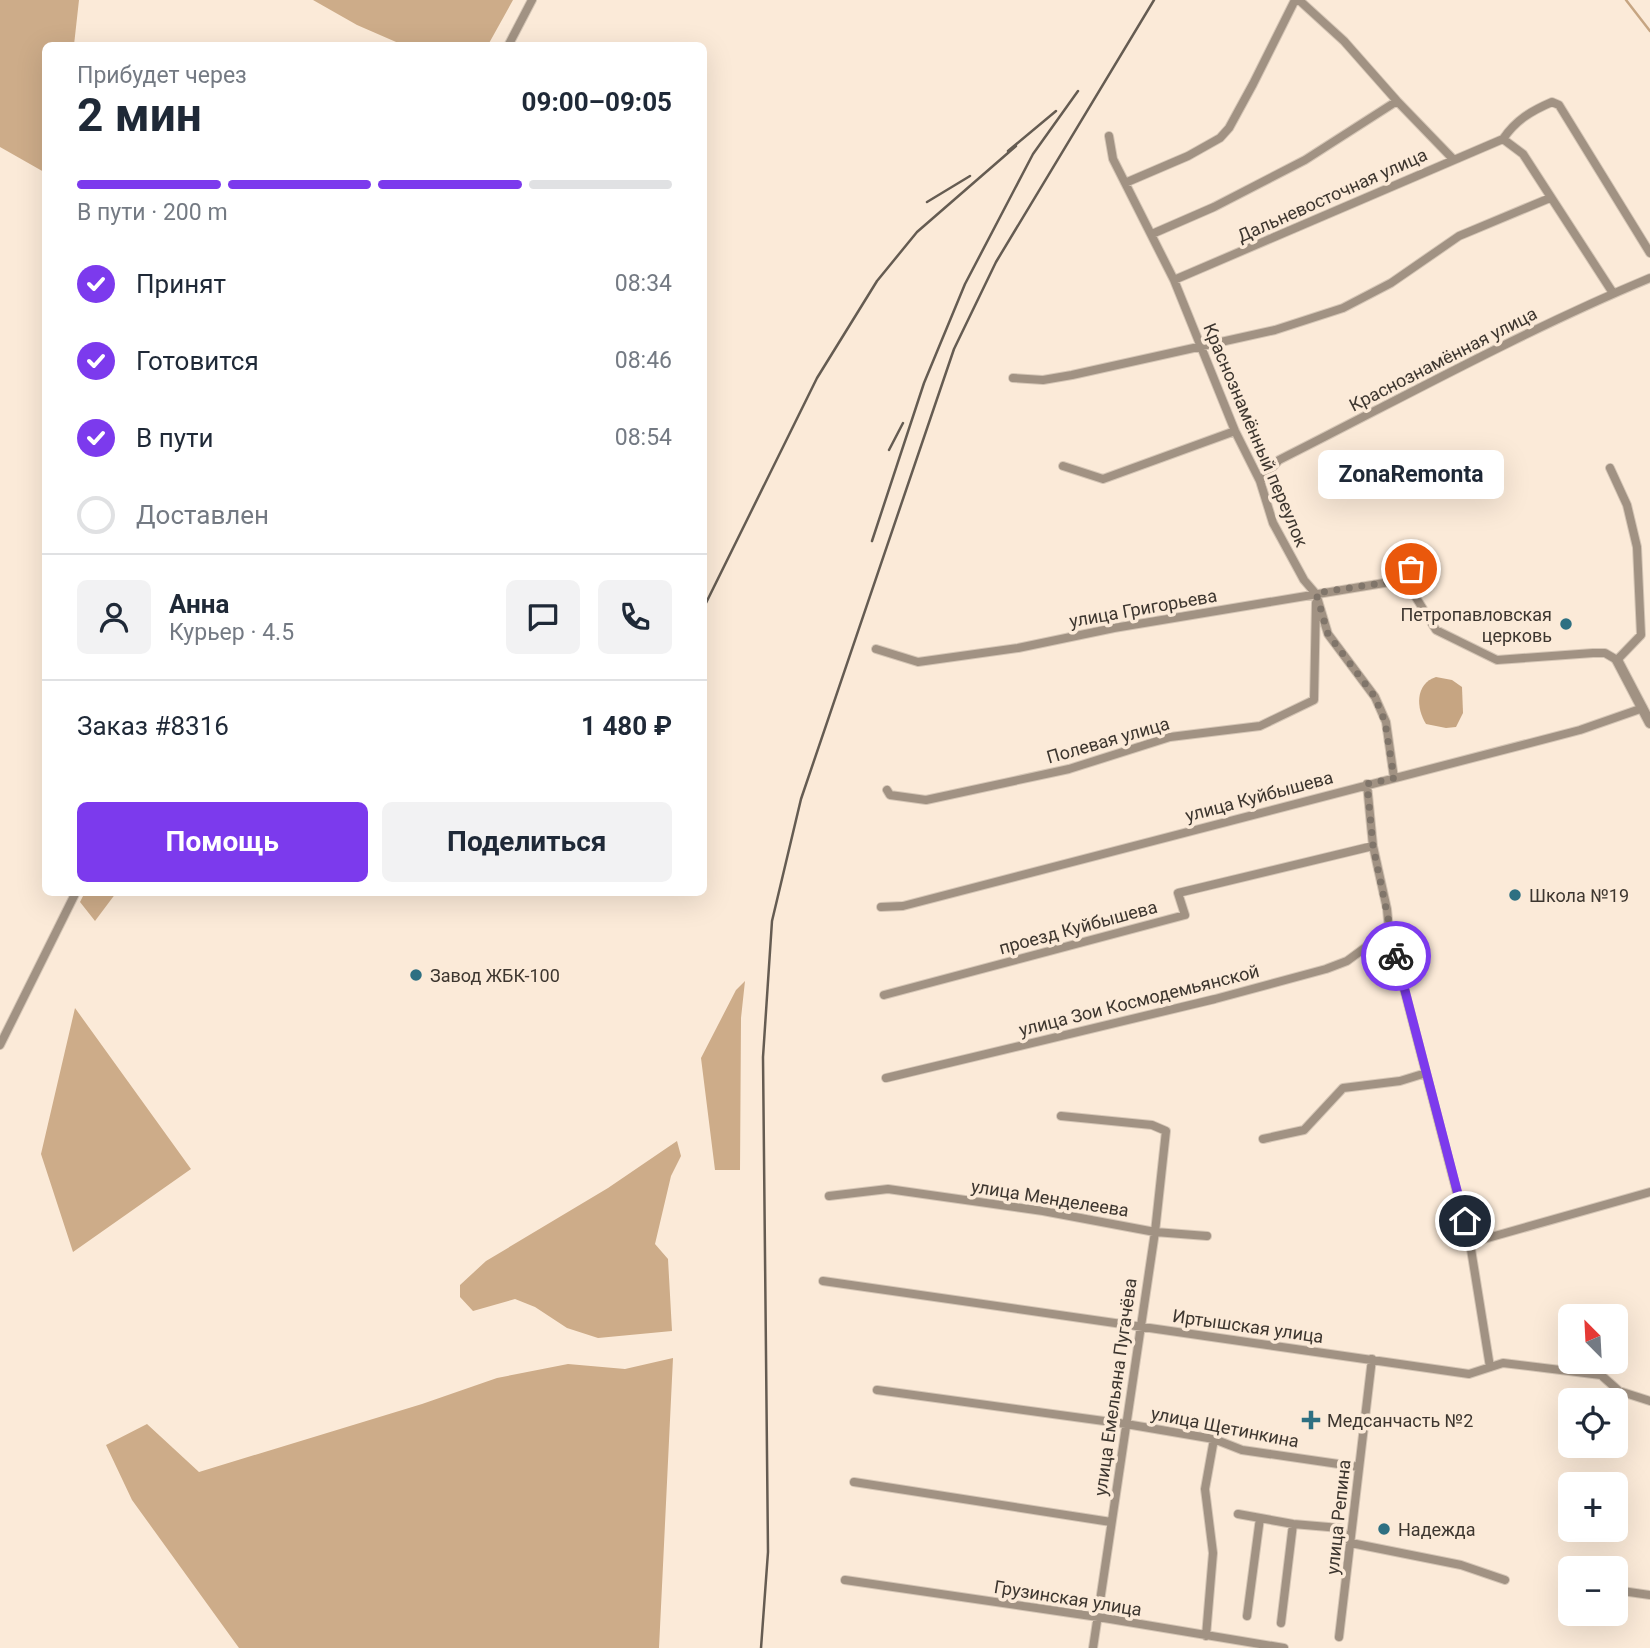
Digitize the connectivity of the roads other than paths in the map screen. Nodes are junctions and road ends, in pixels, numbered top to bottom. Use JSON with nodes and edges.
{"nodes":[{"id":1,"x":532,"y":0,"type":"edge"},
{"id":2,"x":1297,"y":0,"type":"edge"},
{"id":3,"x":510,"y":42,"type":"edge"},
{"id":4,"x":1397,"y":101,"type":"junction"},
{"id":5,"x":1108,"y":136,"type":"dead end"},
{"id":6,"x":1503,"y":139,"type":"junction"},
{"id":7,"x":1453,"y":159,"type":"junction"},
{"id":8,"x":1125,"y":183,"type":"junction"},
{"id":9,"x":1550,"y":198,"type":"junction"},
{"id":10,"x":1152,"y":234,"type":"junction"},
{"id":11,"x":1650,"y":253,"type":"edge"},
{"id":12,"x":1650,"y":278,"type":"edge"},
{"id":13,"x":1174,"y":280,"type":"junction"},
{"id":14,"x":1612,"y":293,"type":"junction"},
{"id":15,"x":1200,"y":346,"type":"junction"},
{"id":16,"x":1013,"y":378,"type":"dead end"},
{"id":17,"x":1235,"y":431,"type":"junction"},
{"id":18,"x":1063,"y":466,"type":"dead end"},
{"id":19,"x":1610,"y":468,"type":"dead end"},
{"id":20,"x":1259,"y":481,"type":"junction"},
{"id":21,"x":1411,"y":569,"type":"dead end"},
{"id":22,"x":1402,"y":580,"type":"junction"},
{"id":23,"x":1316,"y":593,"type":"junction"},
{"id":24,"x":876,"y":649,"type":"dead end"},
{"id":25,"x":1617,"y":660,"type":"junction"},
{"id":26,"x":1643,"y":708,"type":"junction"},
{"id":27,"x":1650,"y":723,"type":"edge"},
{"id":28,"x":1394,"y":778,"type":"junction"},
{"id":29,"x":1367,"y":784,"type":"junction"},
{"id":30,"x":887,"y":790,"type":"dead end"},
{"id":31,"x":1373,"y":846,"type":"junction"},
{"id":32,"x":74,"y":896,"type":"edge"},
{"id":33,"x":881,"y":907,"type":"dead end"},
{"id":34,"x":1389,"y":930,"type":"junction"},
{"id":35,"x":884,"y":995,"type":"dead end"},
{"id":36,"x":0,"y":1045,"type":"edge"},
{"id":37,"x":1426,"y":1073,"type":"junction"},
{"id":38,"x":886,"y":1078,"type":"dead end"},
{"id":39,"x":1061,"y":1115,"type":"dead end"},
{"id":40,"x":1263,"y":1139,"type":"dead end"},
{"id":41,"x":1650,"y":1192,"type":"edge"},
{"id":42,"x":830,"y":1196,"type":"dead end"},
{"id":43,"x":1155,"y":1232,"type":"junction"},
{"id":44,"x":1207,"y":1236,"type":"dead end"},
{"id":45,"x":1470,"y":1243,"type":"junction"},
{"id":46,"x":823,"y":1281,"type":"dead end"},
{"id":47,"x":1140,"y":1326,"type":"junction"},
{"id":48,"x":1371,"y":1359,"type":"junction"},
{"id":49,"x":1490,"y":1367,"type":"junction"},
{"id":50,"x":1616,"y":1388,"type":"edge"},
{"id":51,"x":877,"y":1390,"type":"dead end"},
{"id":52,"x":1628,"y":1394,"type":"edge"},
{"id":53,"x":1650,"y":1401,"type":"edge"},
{"id":54,"x":1126,"y":1424,"type":"junction"},
{"id":55,"x":1214,"y":1438,"type":"junction"},
{"id":56,"x":1359,"y":1467,"type":"junction"},
{"id":57,"x":854,"y":1482,"type":"dead end"},
{"id":58,"x":1238,"y":1514,"type":"dead end"},
{"id":59,"x":1260,"y":1518,"type":"junction"},
{"id":60,"x":1111,"y":1522,"type":"junction"},
{"id":61,"x":1293,"y":1524,"type":"junction"},
{"id":62,"x":1351,"y":1543,"type":"junction"},
{"id":63,"x":845,"y":1580,"type":"dead end"},
{"id":64,"x":1505,"y":1580,"type":"dead end"},
{"id":65,"x":1628,"y":1591,"type":"edge"},
{"id":66,"x":1650,"y":1594,"type":"edge"},
{"id":67,"x":1247,"y":1616,"type":"dead end"},
{"id":68,"x":1098,"y":1617,"type":"junction"},
{"id":69,"x":1281,"y":1623,"type":"dead end"},
{"id":70,"x":1206,"y":1636,"type":"junction"},
{"id":71,"x":1339,"y":1637,"type":"dead end"},
{"id":72,"x":1266,"y":1646,"type":"edge"},
{"id":73,"x":1094,"y":1648,"type":"edge"},
{"id":74,"x":1284,"y":1648,"type":"edge"}],
"edges":[{"from":1,"to":3,"type":"street"},
{"from":2,"to":4,"type":"street"},
{"from":2,"to":8,"type":"street"},
{"from":4,"to":7,"type":"street"},
{"from":4,"to":10,"type":"street"},
{"from":5,"to":8,"type":"street","name":"Краснознамённый переулок"},
{"from":6,"to":7,"type":"street","name":"Дальневосточная улица"},
{"from":6,"to":9,"type":"street"},
{"from":6,"to":11,"type":"street"},
{"from":7,"to":13,"type":"street","name":"Дальневосточная улица"},
{"from":8,"to":10,"type":"street","name":"Краснознамённый переулок"},
{"from":9,"to":14,"type":"street"},
{"from":9,"to":15,"type":"street"},
{"from":10,"to":13,"type":"street","name":"Краснознамённый переулок"},
{"from":12,"to":14,"type":"street","name":"Краснознамённая улица"},
{"from":13,"to":15,"type":"street","name":"Краснознамённый переулок"},
{"from":14,"to":20,"type":"street","name":"Краснознамённая улица"},
{"from":15,"to":16,"type":"street"},
{"from":15,"to":17,"type":"street","name":"Краснознамённый переулок"},
{"from":17,"to":18,"type":"street"},
{"from":17,"to":20,"type":"street","name":"Краснознамённый переулок"},
{"from":19,"to":25,"type":"street"},
{"from":20,"to":23,"type":"street","name":"Краснознамённый переулок"},
{"from":21,"to":22,"type":"street"},
{"from":22,"to":23,"type":"street","name":"улица Григорьева"},
{"from":22,"to":25,"type":"street"},
{"from":23,"to":24,"type":"street","name":"улица Григорьева"},
{"from":23,"to":28,"type":"street","name":"Краснознамённый переулок"},
{"from":23,"to":30,"type":"street","name":"Полевая улица"},
{"from":25,"to":26,"type":"street"},
{"from":26,"to":27,"type":"street"},
{"from":26,"to":28,"type":"street","name":"улица Куйбышева"},
{"from":28,"to":29,"type":"street","name":"улица Куйбышева"},
{"from":29,"to":31,"type":"street"},
{"from":29,"to":33,"type":"street","name":"улица Куйбышева"},
{"from":31,"to":34,"type":"street"},
{"from":31,"to":35,"type":"street","name":"проезд Куйбышева"},
{"from":32,"to":36,"type":"street"},
{"from":34,"to":37,"type":"street"},
{"from":34,"to":38,"type":"street","name":"улица Зои Космодемьянской"},
{"from":37,"to":40,"type":"street"},
{"from":37,"to":45,"type":"street"},
{"from":39,"to":43,"type":"street","name":"улица Емельяна Пугачёва"},
{"from":41,"to":45,"type":"street"},
{"from":42,"to":43,"type":"street","name":"улица Менделеева"},
{"from":43,"to":44,"type":"street","name":"улица Менделеева"},
{"from":43,"to":47,"type":"street","name":"улица Емельяна Пугачёва"},
{"from":45,"to":49,"type":"street"},
{"from":46,"to":47,"type":"street","name":"Иртышская улица"},
{"from":47,"to":48,"type":"street","name":"Иртышская улица"},
{"from":47,"to":54,"type":"street","name":"улица Емельяна Пугачёва"},
{"from":48,"to":49,"type":"street","name":"Иртышская улица"},
{"from":48,"to":56,"type":"street","name":"улица Репина"},
{"from":49,"to":50,"type":"street","name":"Иртышская улица"},
{"from":51,"to":54,"type":"street","name":"улица Щетинкина"},
{"from":52,"to":53,"type":"street","name":"Иртышская улица"},
{"from":54,"to":55,"type":"street","name":"улица Щетинкина"},
{"from":54,"to":60,"type":"street","name":"улица Емельяна Пугачёва"},
{"from":55,"to":56,"type":"street","name":"улица Щетинкина"},
{"from":55,"to":70,"type":"street"},
{"from":56,"to":62,"type":"street","name":"улица Репина"},
{"from":57,"to":60,"type":"street"},
{"from":58,"to":59,"type":"street"},
{"from":59,"to":61,"type":"street"},
{"from":59,"to":67,"type":"street"},
{"from":60,"to":68,"type":"street","name":"улица Емельяна Пугачёва"},
{"from":61,"to":62,"type":"street"},
{"from":61,"to":69,"type":"street"},
{"from":62,"to":64,"type":"street"},
{"from":62,"to":71,"type":"street","name":"улица Репина"},
{"from":63,"to":68,"type":"street","name":"Грузинская улица"},
{"from":65,"to":66,"type":"street"},
{"from":68,"to":70,"type":"street","name":"Грузинская улица"},
{"from":68,"to":73,"type":"street","name":"улица Емельяна Пугачёва"},
{"from":70,"to":72,"type":"street","name":"Грузинская улица"},
{"from":72,"to":74,"type":"street","name":"Грузинская улица"}]}
